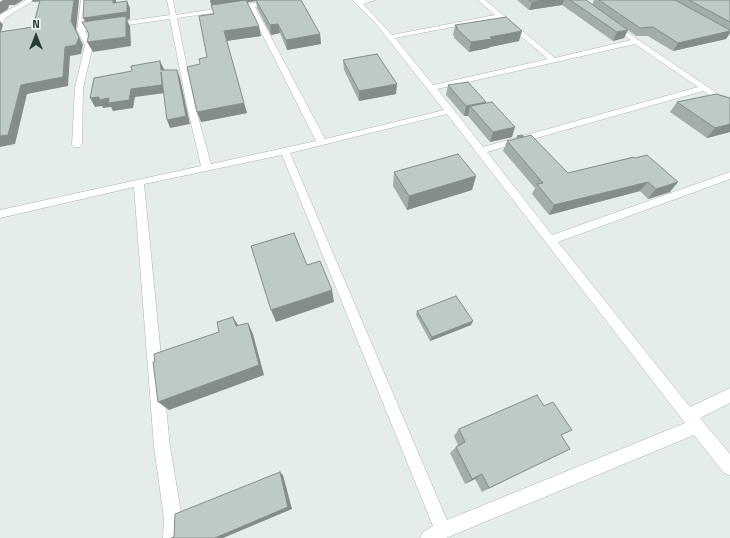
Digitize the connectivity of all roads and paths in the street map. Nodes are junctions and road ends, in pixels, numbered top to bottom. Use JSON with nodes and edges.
{"nodes":[{"id":1,"x":31,"y":0,"type":"edge"},
{"id":2,"x":84,"y":0,"type":"edge"},
{"id":3,"x":170,"y":0,"type":"edge"},
{"id":4,"x":282,"y":0,"type":"edge"},
{"id":5,"x":372,"y":0,"type":"edge"},
{"id":6,"x":481,"y":0,"type":"edge"},
{"id":7,"x":356,"y":1,"type":"edge"},
{"id":8,"x":254,"y":4,"type":"edge"},
{"id":9,"x":500,"y":16,"type":"junction"},
{"id":10,"x":173,"y":17,"type":"junction"},
{"id":11,"x":608,"y":21,"type":"edge"},
{"id":12,"x":0,"y":23,"type":"edge"},
{"id":13,"x":82,"y":30,"type":"junction"},
{"id":14,"x":390,"y":37,"type":"junction"},
{"id":15,"x":638,"y":41,"type":"junction"},
{"id":16,"x":553,"y":60,"type":"junction"},
{"id":17,"x":432,"y":88,"type":"junction"},
{"id":18,"x":705,"y":88,"type":"junction"},
{"id":19,"x":730,"y":106,"type":"edge"},
{"id":20,"x":449,"y":111,"type":"junction"},
{"id":21,"x":322,"y":142,"type":"junction"},
{"id":22,"x":77,"y":145,"type":"dead end"},
{"id":23,"x":285,"y":150,"type":"junction"},
{"id":24,"x":479,"y":150,"type":"junction"},
{"id":25,"x":206,"y":168,"type":"junction"},
{"id":26,"x":730,"y":175,"type":"edge"},
{"id":27,"x":139,"y":182,"type":"junction"},
{"id":28,"x":0,"y":214,"type":"edge"},
{"id":29,"x":550,"y":240,"type":"junction"},
{"id":30,"x":730,"y":395,"type":"edge"},
{"id":31,"x":692,"y":421,"type":"junction"},
{"id":32,"x":730,"y":467,"type":"edge"},
{"id":33,"x":436,"y":534,"type":"edge"},
{"id":34,"x":172,"y":538,"type":"edge"}],
"edges":[{"from":1,"to":12,"type":"street"},
{"from":2,"to":13,"type":"street"},
{"from":3,"to":10,"type":"street"},
{"from":4,"to":8,"type":"street"},
{"from":5,"to":7,"type":"street"},
{"from":6,"to":9,"type":"street"},
{"from":7,"to":14,"type":"street"},
{"from":8,"to":10,"type":"street"},
{"from":8,"to":21,"type":"street"},
{"from":9,"to":14,"type":"street"},
{"from":9,"to":16,"type":"street"},
{"from":10,"to":13,"type":"street"},
{"from":10,"to":25,"type":"street"},
{"from":11,"to":15,"type":"street"},
{"from":13,"to":22,"type":"street"},
{"from":14,"to":17,"type":"street"},
{"from":15,"to":16,"type":"street"},
{"from":15,"to":18,"type":"street"},
{"from":16,"to":17,"type":"street"},
{"from":17,"to":20,"type":"street"},
{"from":18,"to":19,"type":"street"},
{"from":18,"to":24,"type":"street"},
{"from":20,"to":21,"type":"street"},
{"from":20,"to":24,"type":"street"},
{"from":21,"to":23,"type":"street"},
{"from":23,"to":25,"type":"street"},
{"from":23,"to":33,"type":"street"},
{"from":24,"to":29,"type":"street"},
{"from":25,"to":27,"type":"street"},
{"from":26,"to":29,"type":"street"},
{"from":27,"to":28,"type":"street"},
{"from":27,"to":34,"type":"street"},
{"from":29,"to":31,"type":"street"},
{"from":30,"to":31,"type":"street"},
{"from":31,"to":32,"type":"street"},
{"from":31,"to":33,"type":"street"}]}
